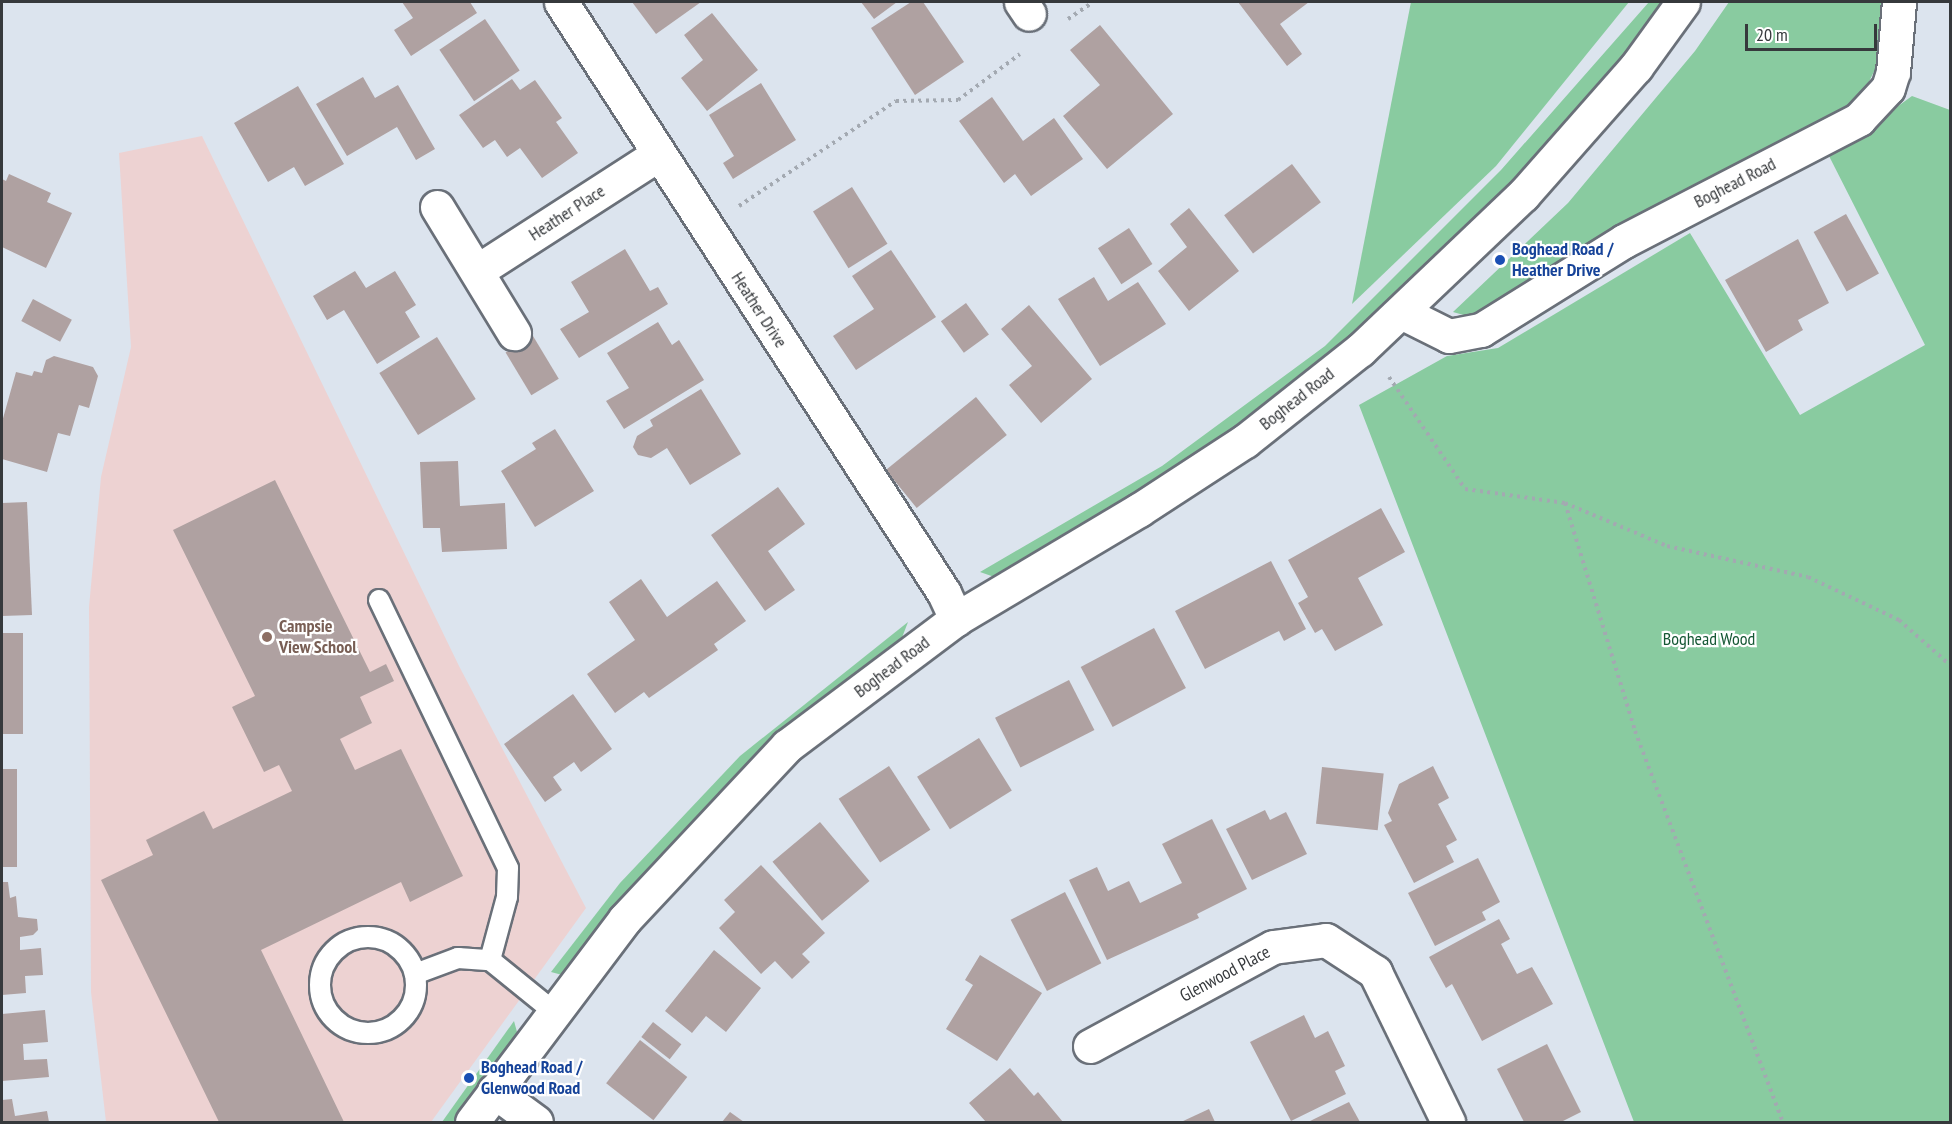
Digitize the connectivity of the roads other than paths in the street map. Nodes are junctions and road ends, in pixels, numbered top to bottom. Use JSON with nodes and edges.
{"nodes":[{"id":1,"x":561,"y":2,"type":"edge"},
{"id":2,"x":1683,"y":2,"type":"edge"},
{"id":3,"x":1899,"y":2,"type":"edge"},
{"id":4,"x":657,"y":155,"type":"junction"},
{"id":5,"x":437,"y":207,"type":"dead end"},
{"id":6,"x":477,"y":271,"type":"junction"},
{"id":7,"x":1403,"y":313,"type":"junction"},
{"id":8,"x":514,"y":333,"type":"dead end"},
{"id":9,"x":379,"y":600,"type":"dead end"},
{"id":10,"x":956,"y":619,"type":"junction"},
{"id":11,"x":490,"y":960,"type":"junction"},
{"id":12,"x":415,"y":974,"type":"junction"},
{"id":13,"x":553,"y":1011,"type":"junction"},
{"id":14,"x":1090,"y":1046,"type":"dead end"},
{"id":15,"x":494,"y":1091,"type":"junction"},
{"id":16,"x":472,"y":1122,"type":"edge"},
{"id":17,"x":536,"y":1122,"type":"edge"},
{"id":18,"x":1448,"y":1122,"type":"edge"}],
"edges":[{"from":1,"to":4,"type":"street","name":"Heather Drive"},
{"from":2,"to":7,"type":"street","name":"Boghead Road"},
{"from":3,"to":7,"type":"street","name":"Boghead Road"},
{"from":4,"to":6,"type":"street","name":"Heather Place"},
{"from":4,"to":10,"type":"street","name":"Heather Drive"},
{"from":5,"to":6,"type":"street"},
{"from":6,"to":8,"type":"street"},
{"from":7,"to":10,"type":"street","name":"Boghead Road"},
{"from":9,"to":11,"type":"lane"},
{"from":10,"to":13,"type":"street","name":"Boghead Road"},
{"from":11,"to":12,"type":"lane"},
{"from":11,"to":13,"type":"lane"},
{"from":12,"to":12,"type":"lane"},
{"from":13,"to":15,"type":"street","name":"Boghead Road"},
{"from":14,"to":18,"type":"street","name":"Glenwood Place"},
{"from":15,"to":16,"type":"street","name":"Boghead Road"},
{"from":15,"to":17,"type":"street"}]}
